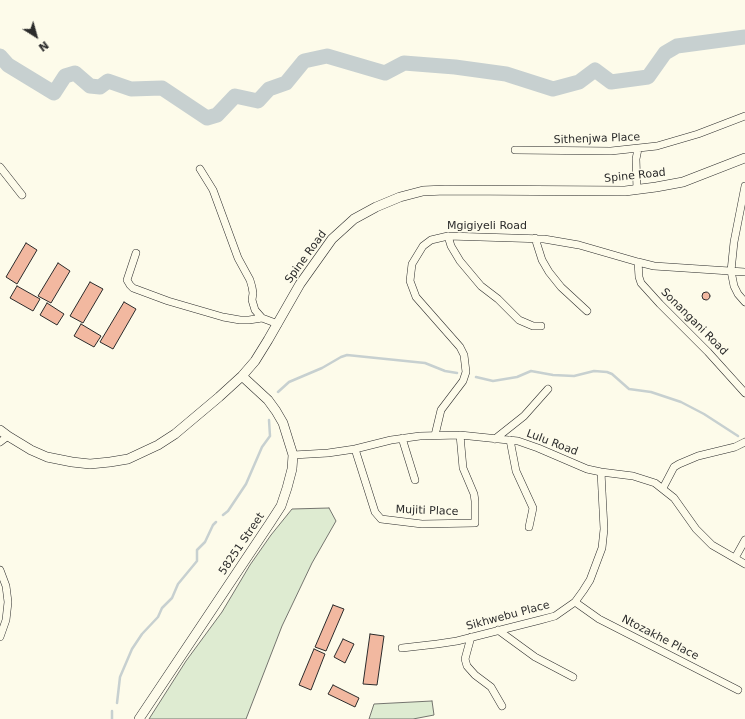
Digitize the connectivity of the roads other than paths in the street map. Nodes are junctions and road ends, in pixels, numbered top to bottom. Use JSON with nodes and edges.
{"nodes":[{"id":1,"x":745,"y":116,"type":"edge"},
{"id":2,"x":638,"y":149,"type":"junction"},
{"id":3,"x":516,"y":150,"type":"dead end"},
{"id":4,"x":745,"y":158,"type":"edge"},
{"id":5,"x":0,"y":167,"type":"edge"},
{"id":6,"x":200,"y":169,"type":"dead end"},
{"id":7,"x":745,"y":186,"type":"edge"},
{"id":8,"x":637,"y":190,"type":"junction"},
{"id":9,"x":22,"y":194,"type":"dead end"},
{"id":10,"x":448,"y":236,"type":"junction"},
{"id":11,"x":535,"y":238,"type":"junction"},
{"id":12,"x":136,"y":252,"type":"dead end"},
{"id":13,"x":638,"y":262,"type":"junction"},
{"id":14,"x":731,"y":271,"type":"junction"},
{"id":15,"x":745,"y":272,"type":"edge"},
{"id":16,"x":745,"y":302,"type":"edge"},
{"id":17,"x":587,"y":311,"type":"dead end"},
{"id":18,"x":262,"y":318,"type":"junction"},
{"id":19,"x":278,"y":324,"type":"junction"},
{"id":20,"x":541,"y":326,"type":"dead end"},
{"id":21,"x":242,"y":376,"type":"junction"},
{"id":22,"x":548,"y":389,"type":"dead end"},
{"id":23,"x":745,"y":392,"type":"edge"},
{"id":24,"x":0,"y":430,"type":"edge"},
{"id":25,"x":435,"y":435,"type":"junction"},
{"id":26,"x":460,"y":435,"type":"junction"},
{"id":27,"x":8,"y":436,"type":"junction"},
{"id":28,"x":402,"y":438,"type":"junction"},
{"id":29,"x":495,"y":439,"type":"junction"},
{"id":30,"x":510,"y":440,"type":"junction"},
{"id":31,"x":0,"y":442,"type":"edge"},
{"id":32,"x":745,"y":442,"type":"edge"},
{"id":33,"x":355,"y":449,"type":"junction"},
{"id":34,"x":293,"y":455,"type":"junction"},
{"id":35,"x":602,"y":472,"type":"junction"},
{"id":36,"x":415,"y":480,"type":"dead end"},
{"id":37,"x":663,"y":488,"type":"junction"},
{"id":38,"x":529,"y":527,"type":"dead end"},
{"id":39,"x":745,"y":540,"type":"edge"},
{"id":40,"x":735,"y":558,"type":"junction"},
{"id":41,"x":745,"y":564,"type":"edge"},
{"id":42,"x":0,"y":570,"type":"edge"},
{"id":43,"x":575,"y":602,"type":"junction"},
{"id":44,"x":498,"y":630,"type":"junction"},
{"id":45,"x":0,"y":637,"type":"edge"},
{"id":46,"x":471,"y":637,"type":"junction"},
{"id":47,"x":402,"y":648,"type":"dead end"},
{"id":48,"x":573,"y":677,"type":"dead end"},
{"id":49,"x":738,"y":690,"type":"dead end"},
{"id":50,"x":502,"y":706,"type":"dead end"},
{"id":51,"x":139,"y":719,"type":"edge"}],
"edges":[{"from":1,"to":2,"type":"street","name":"Sithenjwa Place"},
{"from":2,"to":3,"type":"street","name":"Sithenjwa Place"},
{"from":2,"to":8,"type":"street"},
{"from":4,"to":8,"type":"street","name":"Spine Road"},
{"from":5,"to":9,"type":"street"},
{"from":6,"to":18,"type":"street"},
{"from":7,"to":14,"type":"street"},
{"from":8,"to":19,"type":"street","name":"Spine Road"},
{"from":10,"to":11,"type":"street","name":"Mgigiyeli Road"},
{"from":10,"to":20,"type":"street"},
{"from":10,"to":25,"type":"street","name":"Mgigiyeli Road"},
{"from":11,"to":13,"type":"street","name":"Mgigiyeli Road"},
{"from":11,"to":17,"type":"street"},
{"from":12,"to":18,"type":"street"},
{"from":13,"to":14,"type":"street","name":"Mgigiyeli Road"},
{"from":13,"to":23,"type":"street","name":"Sonangani Road"},
{"from":14,"to":15,"type":"street","name":"Mgigiyeli Road"},
{"from":14,"to":16,"type":"street"},
{"from":18,"to":19,"type":"street"},
{"from":19,"to":21,"type":"street","name":"Spine Road"},
{"from":21,"to":27,"type":"street","name":"Spine Road"},
{"from":21,"to":34,"type":"street","name":"58251 Street"},
{"from":22,"to":29,"type":"street"},
{"from":24,"to":27,"type":"street","name":"Spine Road"},
{"from":25,"to":26,"type":"street","name":"Lulu Road"},
{"from":25,"to":28,"type":"street","name":"Lulu Road"},
{"from":26,"to":29,"type":"street","name":"Lulu Road"},
{"from":26,"to":33,"type":"street","name":"Mujiti Place"},
{"from":27,"to":31,"type":"street"},
{"from":28,"to":33,"type":"street","name":"Lulu Road"},
{"from":28,"to":36,"type":"street"},
{"from":29,"to":30,"type":"street","name":"Lulu Road"},
{"from":30,"to":35,"type":"street","name":"Lulu Road"},
{"from":30,"to":38,"type":"street"},
{"from":32,"to":37,"type":"street"},
{"from":33,"to":34,"type":"street","name":"Lulu Road"},
{"from":34,"to":51,"type":"street","name":"58251 Street"},
{"from":35,"to":37,"type":"street","name":"Lulu Road"},
{"from":35,"to":43,"type":"street","name":"Sikhwebu Place"},
{"from":37,"to":40,"type":"street","name":"Lulu Road"},
{"from":39,"to":40,"type":"street"},
{"from":40,"to":41,"type":"street","name":"Lulu Road"},
{"from":42,"to":45,"type":"street"},
{"from":43,"to":44,"type":"street","name":"Sikhwebu Place"},
{"from":43,"to":49,"type":"street","name":"Ntozakhe Place"},
{"from":44,"to":46,"type":"street","name":"Sikhwebu Place"},
{"from":44,"to":48,"type":"street"},
{"from":46,"to":47,"type":"street","name":"Sikhwebu Place"},
{"from":46,"to":50,"type":"street"}]}
